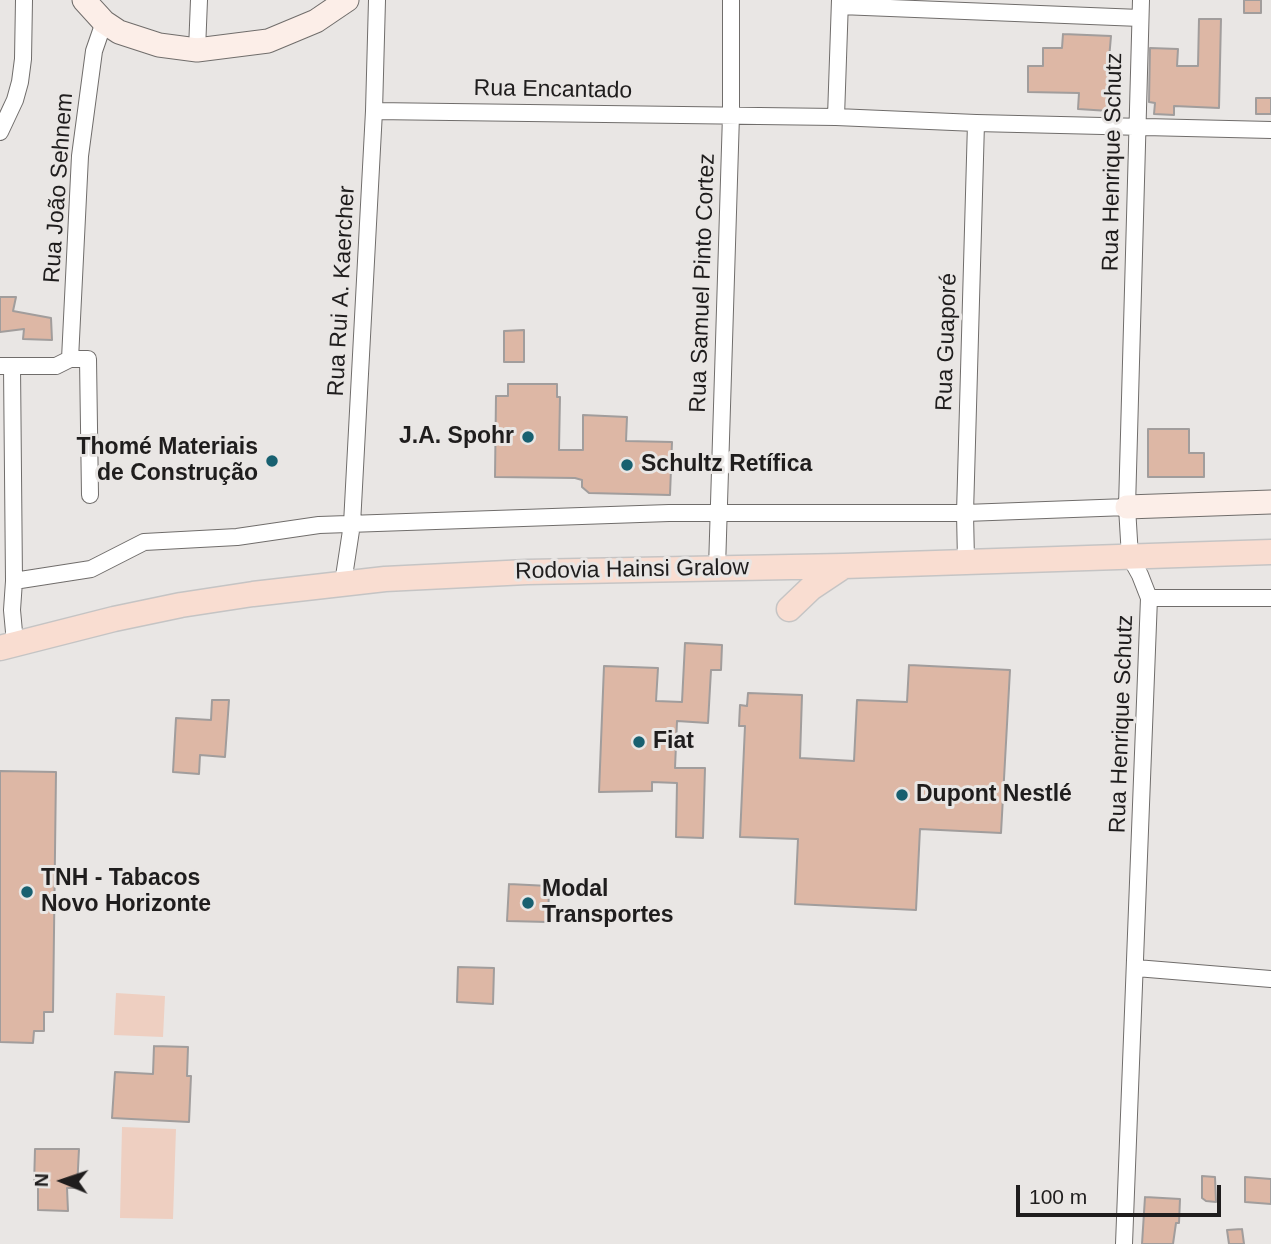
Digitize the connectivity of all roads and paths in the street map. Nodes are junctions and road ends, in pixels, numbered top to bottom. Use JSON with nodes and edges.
{"nodes":[{"id":1,"x":24,"y":0,"type":"edge"},
{"id":2,"x":83,"y":0,"type":"edge"},
{"id":3,"x":199,"y":0,"type":"edge"},
{"id":4,"x":347,"y":0,"type":"edge"},
{"id":5,"x":377,"y":0,"type":"edge"},
{"id":6,"x":732,"y":0,"type":"edge"},
{"id":7,"x":1140,"y":0,"type":"edge"},
{"id":8,"x":840,"y":3,"type":"edge"},
{"id":9,"x":1140,"y":18,"type":"junction"},
{"id":10,"x":104,"y":22,"type":"junction"},
{"id":11,"x":197,"y":50,"type":"junction"},
{"id":12,"x":374,"y":111,"type":"junction"},
{"id":13,"x":731,"y":115,"type":"junction"},
{"id":14,"x":836,"y":117,"type":"junction"},
{"id":15,"x":976,"y":123,"type":"junction"},
{"id":16,"x":1137,"y":127,"type":"junction"},
{"id":17,"x":1271,"y":130,"type":"edge"},
{"id":18,"x":0,"y":132,"type":"edge"},
{"id":19,"x":70,"y":359,"type":"junction"},
{"id":20,"x":6,"y":366,"type":"edge"},
{"id":21,"x":90,"y":495,"type":"dead end"},
{"id":22,"x":1271,"y":502,"type":"edge"},
{"id":23,"x":1127,"y":507,"type":"junction"},
{"id":24,"x":965,"y":513,"type":"junction"},
{"id":25,"x":718,"y":514,"type":"junction"},
{"id":26,"x":352,"y":524,"type":"junction"},
{"id":27,"x":1271,"y":544,"type":"edge"},
{"id":28,"x":1271,"y":552,"type":"edge"},
{"id":29,"x":1242,"y":553,"type":"junction"},
{"id":30,"x":1130,"y":557,"type":"junction"},
{"id":31,"x":966,"y":561,"type":"junction"},
{"id":32,"x":844,"y":566,"type":"junction"},
{"id":33,"x":717,"y":568,"type":"junction"},
{"id":34,"x":14,"y":581,"type":"junction"},
{"id":35,"x":343,"y":583,"type":"junction"},
{"id":36,"x":1149,"y":598,"type":"junction"},
{"id":37,"x":1271,"y":598,"type":"edge"},
{"id":38,"x":789,"y":608,"type":"dead end"},
{"id":39,"x":6,"y":611,"type":"edge"},
{"id":40,"x":8,"y":646,"type":"edge"},
{"id":41,"x":1136,"y":968,"type":"junction"},
{"id":42,"x":1271,"y":978,"type":"edge"},
{"id":43,"x":1124,"y":1244,"type":"edge"}],
"edges":[{"from":1,"to":18,"type":"street"},
{"from":2,"to":10,"type":"main road"},
{"from":3,"to":11,"type":"street"},
{"from":4,"to":11,"type":"main road"},
{"from":5,"to":12,"type":"street","name":"Rua Rui A. Kaercher"},
{"from":6,"to":13,"type":"street","name":"Rua Samuel Pinto Cortez"},
{"from":7,"to":9,"type":"street","name":"Rua Henrique Schutz"},
{"from":8,"to":9,"type":"street"},
{"from":8,"to":14,"type":"street"},
{"from":9,"to":16,"type":"street","name":"Rua Henrique Schutz"},
{"from":10,"to":11,"type":"main road"},
{"from":10,"to":19,"type":"street","name":"Rua João Sehnem"},
{"from":12,"to":13,"type":"street","name":"Rua Encantado"},
{"from":12,"to":26,"type":"street","name":"Rua Rui A. Kaercher"},
{"from":13,"to":14,"type":"street","name":"Rua Encantado"},
{"from":13,"to":25,"type":"street","name":"Rua Samuel Pinto Cortez"},
{"from":14,"to":15,"type":"street","name":"Rua Encantado"},
{"from":15,"to":16,"type":"street","name":"Rua Encantado"},
{"from":15,"to":24,"type":"street","name":"Rua Guaporé"},
{"from":16,"to":17,"type":"street","name":"Rua Encantado"},
{"from":16,"to":23,"type":"street","name":"Rua Henrique Schutz"},
{"from":19,"to":20,"type":"street"},
{"from":19,"to":21,"type":"street"},
{"from":20,"to":34,"type":"street"},
{"from":22,"to":23,"type":"main road"},
{"from":23,"to":24,"type":"street"},
{"from":23,"to":30,"type":"street","name":"Rua Henrique Schutz"},
{"from":24,"to":25,"type":"street"},
{"from":24,"to":31,"type":"street","name":"Rua Guaporé"},
{"from":25,"to":26,"type":"street"},
{"from":25,"to":33,"type":"street","name":"Rua Samuel Pinto Cortez"},
{"from":26,"to":34,"type":"street"},
{"from":26,"to":35,"type":"street","name":"Rua Rui A. Kaercher"},
{"from":27,"to":29,"type":"main road"},
{"from":28,"to":29,"type":"main road","name":"Rodovia Hainsi Gralow"},
{"from":29,"to":30,"type":"main road","name":"Rodovia Hainsi Gralow"},
{"from":30,"to":31,"type":"main road","name":"Rodovia Hainsi Gralow"},
{"from":30,"to":36,"type":"street","name":"Rua Henrique Schutz"},
{"from":31,"to":32,"type":"main road","name":"Rodovia Hainsi Gralow"},
{"from":32,"to":33,"type":"main road","name":"Rodovia Hainsi Gralow"},
{"from":32,"to":38,"type":"main road"},
{"from":33,"to":35,"type":"main road","name":"Rodovia Hainsi Gralow"},
{"from":34,"to":39,"type":"street"},
{"from":35,"to":40,"type":"main road","name":"Rodovia Hainsi Gralow"},
{"from":36,"to":37,"type":"street"},
{"from":36,"to":41,"type":"street","name":"Rua Henrique Schutz"},
{"from":39,"to":40,"type":"street"},
{"from":41,"to":42,"type":"street"},
{"from":41,"to":43,"type":"street","name":"Rua Henrique Schutz"}]}
